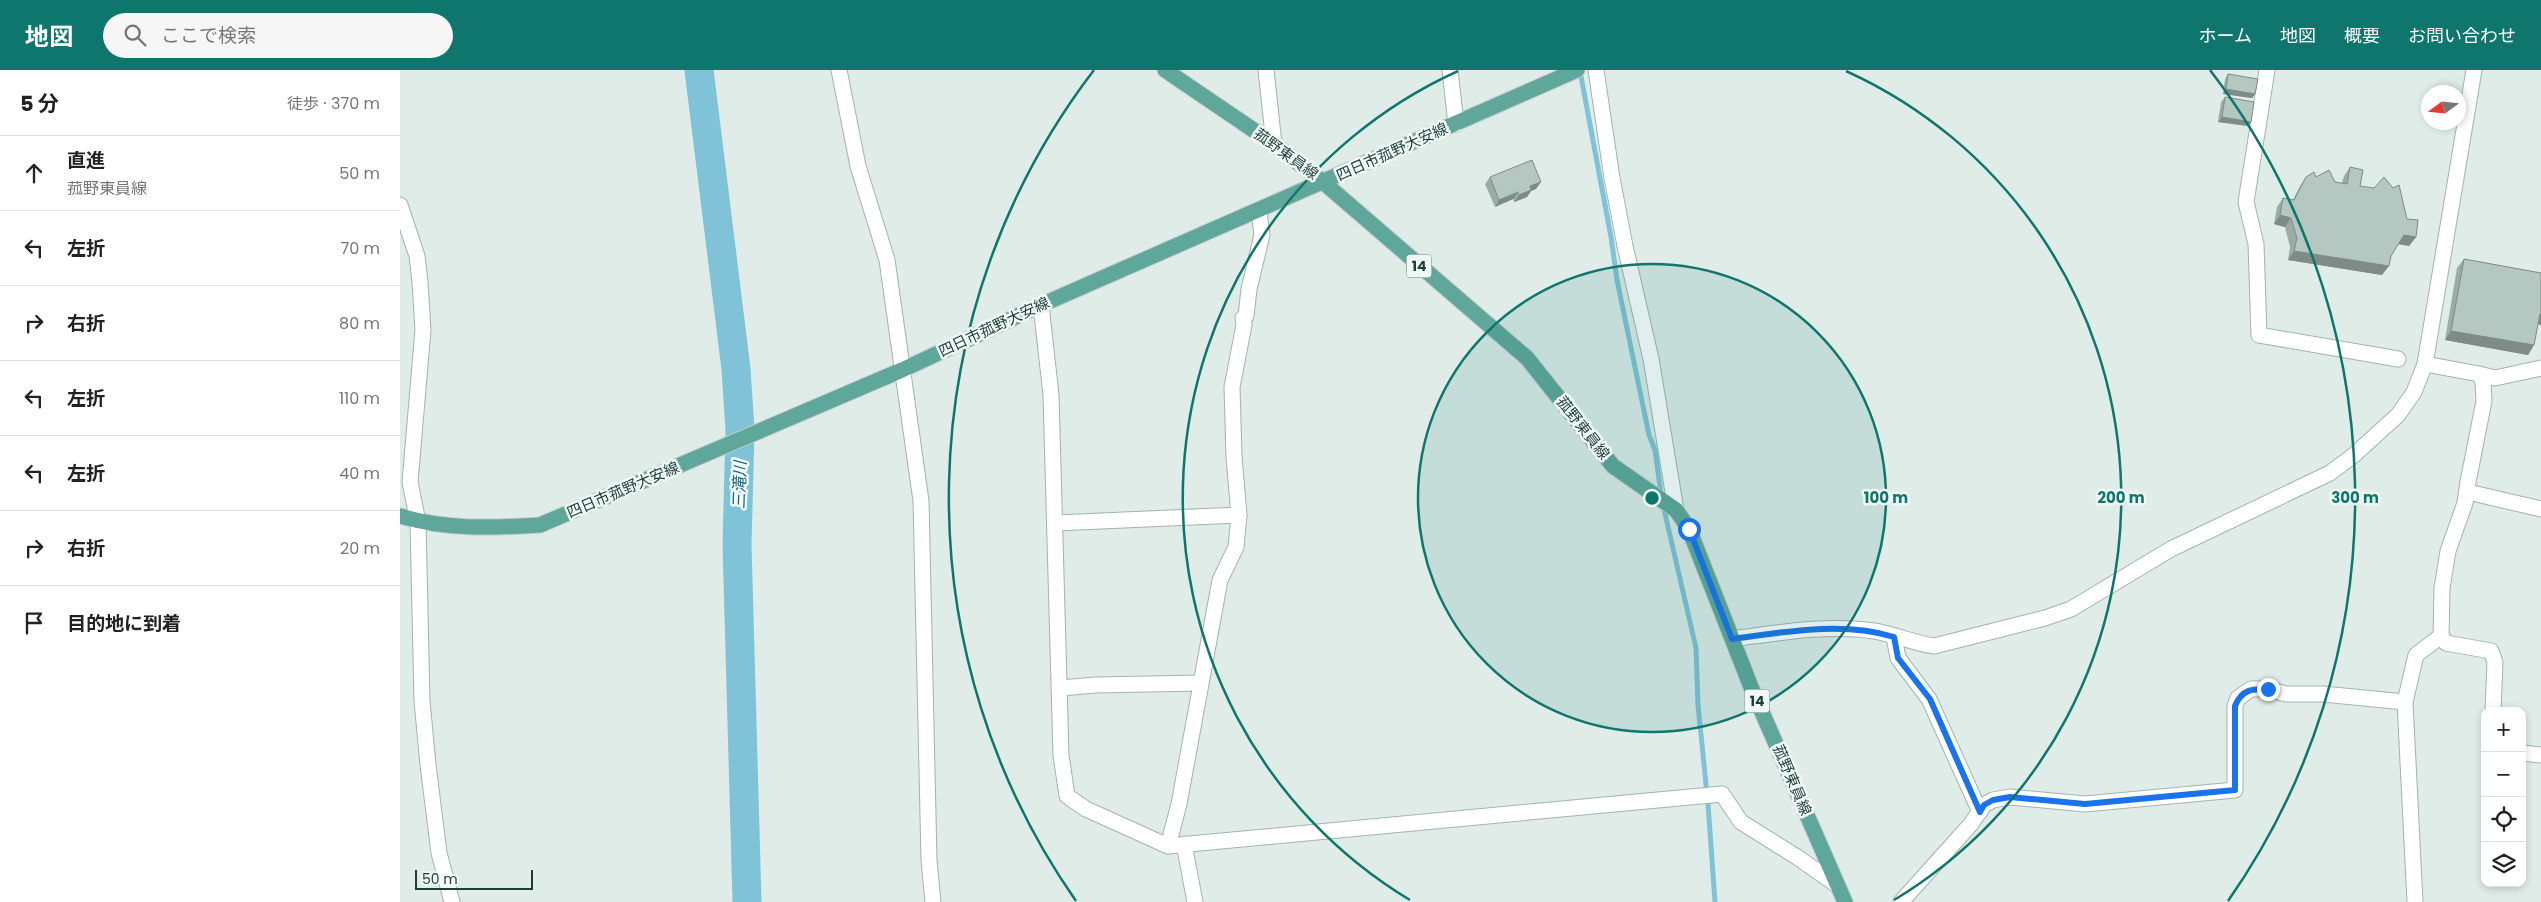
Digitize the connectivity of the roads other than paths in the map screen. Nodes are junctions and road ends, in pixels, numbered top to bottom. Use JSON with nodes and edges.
{"nodes":[{"id":1,"x":839,"y":70,"type":"edge"},
{"id":2,"x":1165,"y":70,"type":"edge"},
{"id":3,"x":1266,"y":70,"type":"edge"},
{"id":4,"x":1450,"y":70,"type":"edge"},
{"id":5,"x":1596,"y":70,"type":"edge"},
{"id":6,"x":2268,"y":70,"type":"edge"},
{"id":7,"x":2474,"y":70,"type":"edge"},
{"id":8,"x":1573,"y":71,"type":"edge"},
{"id":9,"x":1456,"y":124,"type":"junction"},
{"id":10,"x":1274,"y":144,"type":"junction"},
{"id":11,"x":1323,"y":182,"type":"junction"},
{"id":12,"x":400,"y":204,"type":"edge"},
{"id":13,"x":1259,"y":211,"type":"junction"},
{"id":14,"x":1041,"y":305,"type":"junction"},
{"id":15,"x":2398,"y":359,"type":"dead end"},
{"id":16,"x":2425,"y":364,"type":"junction"},
{"id":17,"x":2541,"y":368,"type":"edge"},
{"id":18,"x":902,"y":370,"type":"junction"},
{"id":19,"x":2479,"y":374,"type":"junction"},
{"id":20,"x":2468,"y":492,"type":"junction"},
{"id":21,"x":1671,"y":507,"type":"junction"},
{"id":22,"x":2541,"y":509,"type":"edge"},
{"id":23,"x":1239,"y":515,"type":"junction"},
{"id":24,"x":400,"y":516,"type":"edge"},
{"id":25,"x":418,"y":522,"type":"junction"},
{"id":26,"x":1055,"y":523,"type":"junction"},
{"id":27,"x":2441,"y":636,"type":"junction"},
{"id":28,"x":1894,"y":637,"type":"junction"},
{"id":29,"x":1732,"y":639,"type":"junction"},
{"id":30,"x":1200,"y":683,"type":"junction"},
{"id":31,"x":1061,"y":688,"type":"junction"},
{"id":32,"x":2405,"y":702,"type":"junction"},
{"id":33,"x":2493,"y":707,"type":"edge"},
{"id":34,"x":2526,"y":753,"type":"edge"},
{"id":35,"x":2541,"y":755,"type":"edge"},
{"id":36,"x":1980,"y":812,"type":"junction"},
{"id":37,"x":1184,"y":844,"type":"junction"},
{"id":38,"x":1168,"y":846,"type":"junction"},
{"id":39,"x":1837,"y":885,"type":"junction"},
{"id":40,"x":452,"y":902,"type":"edge"},
{"id":41,"x":933,"y":902,"type":"edge"},
{"id":42,"x":1195,"y":902,"type":"edge"},
{"id":43,"x":1845,"y":902,"type":"edge"},
{"id":44,"x":1901,"y":902,"type":"edge"},
{"id":45,"x":2415,"y":902,"type":"edge"}],
"edges":[{"from":1,"to":18,"type":"street"},
{"from":2,"to":10,"type":"main road","name":"菰野東員線","number":"14"},
{"from":3,"to":10,"type":"street"},
{"from":4,"to":9,"type":"street"},
{"from":5,"to":21,"type":"street"},
{"from":6,"to":15,"type":"street"},
{"from":7,"to":16,"type":"street"},
{"from":8,"to":9,"type":"main road","name":"四日市菰野大安線"},
{"from":9,"to":11,"type":"main road","name":"四日市菰野大安線"},
{"from":10,"to":11,"type":"main road","name":"菰野東員線","number":"14"},
{"from":11,"to":13,"type":"main road","name":"四日市菰野大安線"},
{"from":11,"to":21,"type":"main road","name":"菰野東員線","number":"14"},
{"from":12,"to":25,"type":"street"},
{"from":13,"to":14,"type":"main road","name":"四日市菰野大安線"},
{"from":13,"to":23,"type":"street"},
{"from":14,"to":18,"type":"main road","name":"四日市菰野大安線"},
{"from":14,"to":26,"type":"street"},
{"from":16,"to":19,"type":"street"},
{"from":16,"to":28,"type":"street"},
{"from":17,"to":19,"type":"street"},
{"from":18,"to":25,"type":"main road","name":"四日市菰野大安線"},
{"from":18,"to":41,"type":"street"},
{"from":19,"to":20,"type":"street"},
{"from":20,"to":22,"type":"street"},
{"from":20,"to":27,"type":"street"},
{"from":21,"to":29,"type":"main road","name":"菰野東員線","number":"14"},
{"from":23,"to":26,"type":"street"},
{"from":23,"to":30,"type":"street"},
{"from":24,"to":25,"type":"main road","name":"四日市菰野大安線"},
{"from":25,"to":40,"type":"street"},
{"from":26,"to":31,"type":"street"},
{"from":27,"to":32,"type":"street"},
{"from":27,"to":33,"type":"street"},
{"from":28,"to":29,"type":"street"},
{"from":28,"to":36,"type":"street"},
{"from":29,"to":39,"type":"main road","name":"菰野東員線","number":"14"},
{"from":30,"to":31,"type":"street"},
{"from":30,"to":38,"type":"street"},
{"from":31,"to":38,"type":"street"},
{"from":32,"to":36,"type":"street"},
{"from":32,"to":45,"type":"street"},
{"from":34,"to":35,"type":"street"},
{"from":36,"to":44,"type":"street"},
{"from":37,"to":38,"type":"street"},
{"from":37,"to":39,"type":"street"},
{"from":37,"to":42,"type":"street"},
{"from":39,"to":43,"type":"main road","name":"菰野東員線","number":"14"}]}
